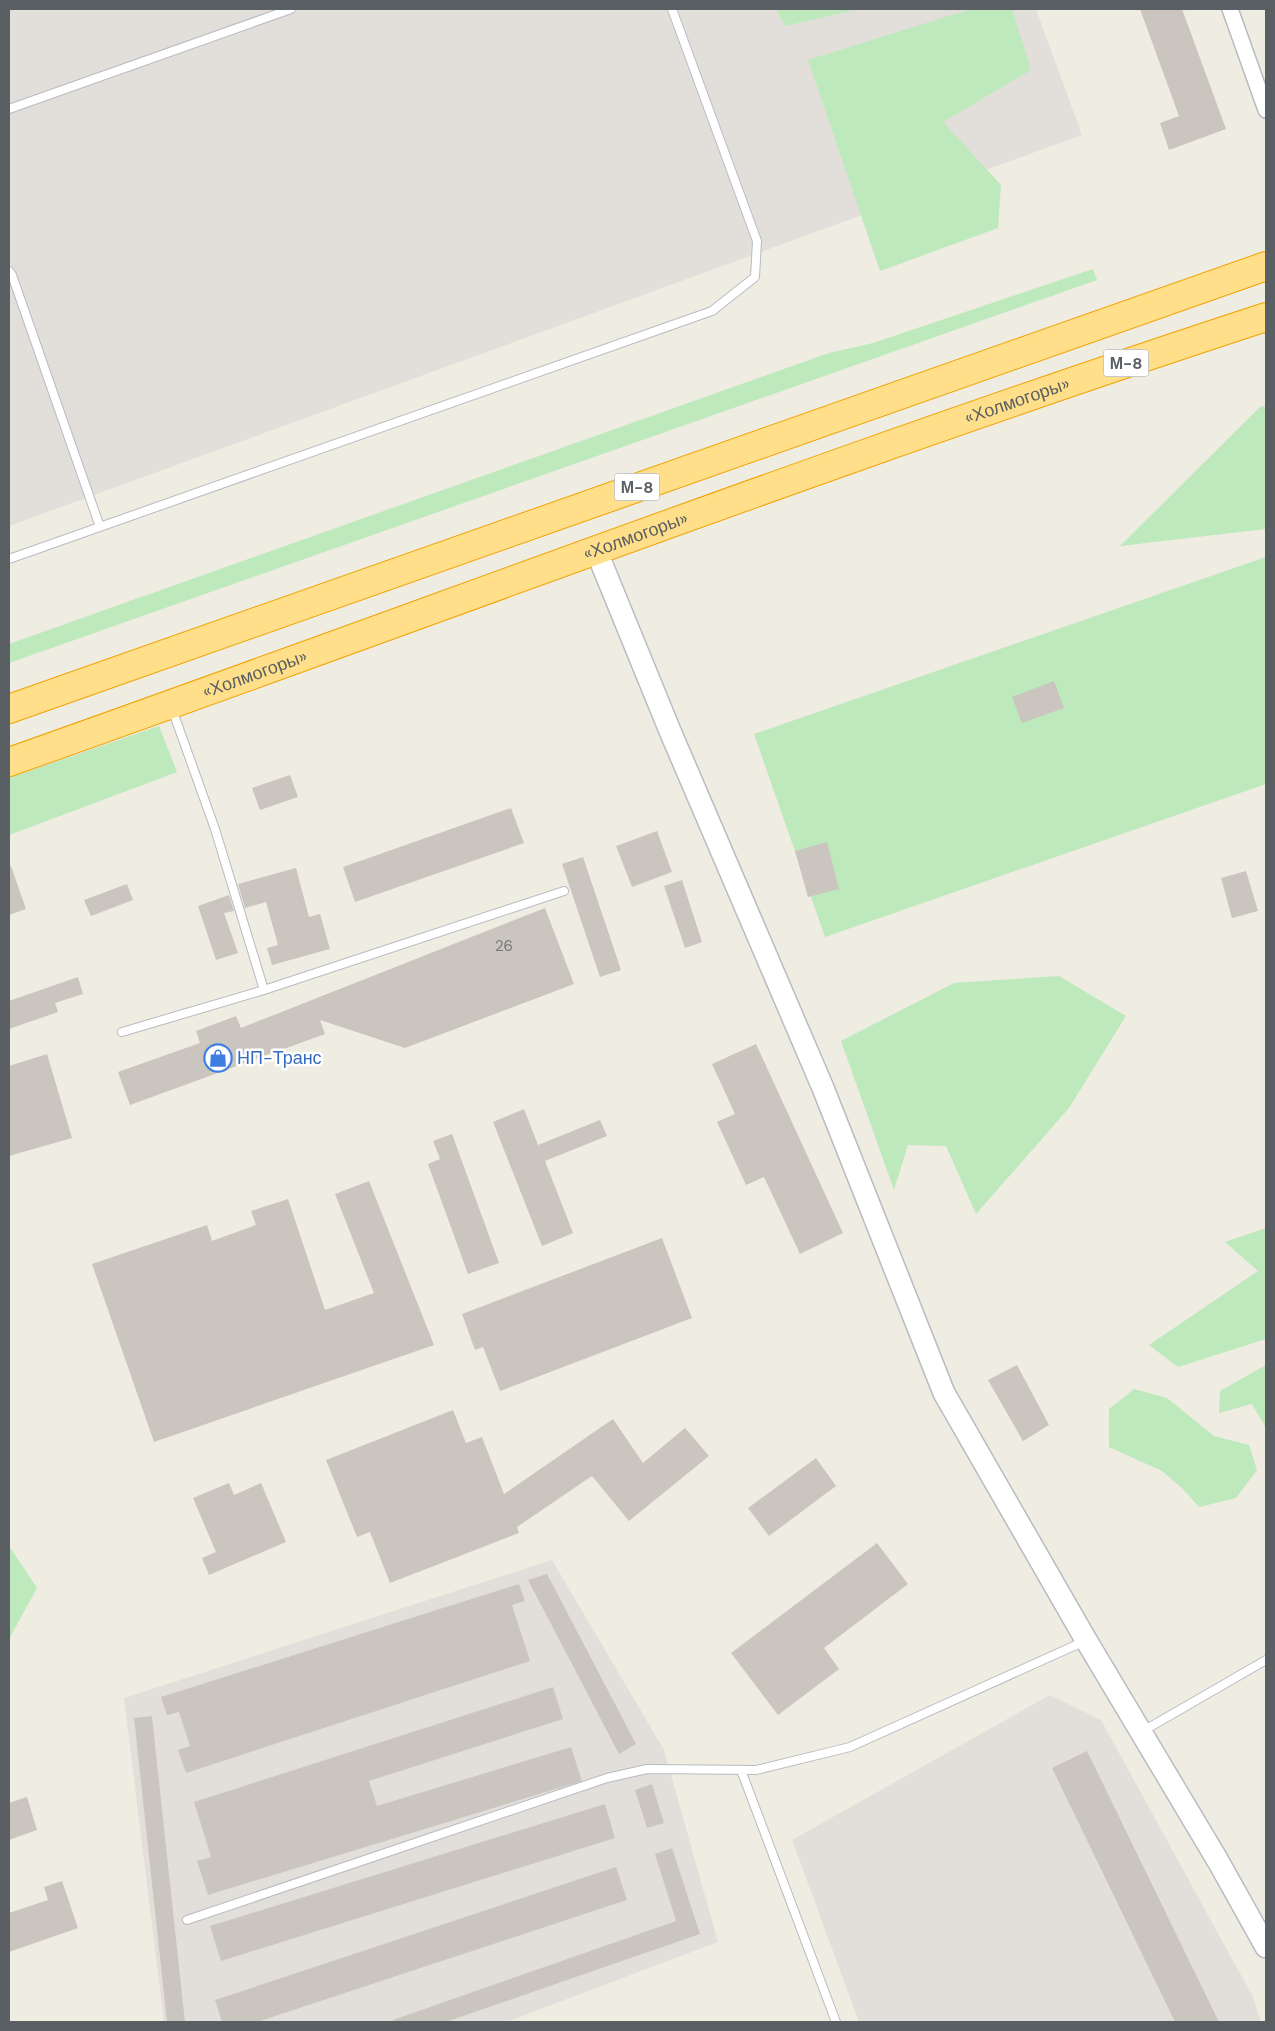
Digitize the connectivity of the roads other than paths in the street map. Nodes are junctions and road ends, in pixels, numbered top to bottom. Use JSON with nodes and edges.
{"nodes":[{"id":1,"x":291,"y":9,"type":"edge"},
{"id":2,"x":672,"y":9,"type":"edge"},
{"id":3,"x":1230,"y":9,"type":"edge"},
{"id":4,"x":9,"y":109,"type":"edge"},
{"id":5,"x":1266,"y":110,"type":"edge"},
{"id":6,"x":1266,"y":266,"type":"edge"},
{"id":7,"x":9,"y":271,"type":"edge"},
{"id":8,"x":1266,"y":317,"type":"edge"},
{"id":9,"x":100,"y":526,"type":"junction"},
{"id":10,"x":596,"y":550,"type":"junction"},
{"id":11,"x":9,"y":559,"type":"edge"},
{"id":12,"x":170,"y":705,"type":"junction"},
{"id":13,"x":9,"y":709,"type":"edge"},
{"id":14,"x":9,"y":762,"type":"edge"},
{"id":15,"x":564,"y":892,"type":"dead end"},
{"id":16,"x":264,"y":990,"type":"junction"},
{"id":17,"x":122,"y":1032,"type":"dead end"},
{"id":18,"x":1086,"y":1640,"type":"junction"},
{"id":19,"x":1266,"y":1660,"type":"edge"},
{"id":20,"x":1142,"y":1732,"type":"junction"},
{"id":21,"x":741,"y":1770,"type":"junction"},
{"id":22,"x":187,"y":1920,"type":"dead end"},
{"id":23,"x":1266,"y":1947,"type":"edge"},
{"id":24,"x":836,"y":2022,"type":"edge"}],
"edges":[{"from":1,"to":4,"type":"lane"},
{"from":2,"to":9,"type":"lane"},
{"from":3,"to":5,"type":"street"},
{"from":6,"to":13,"type":"highway","number":"М-8"},
{"from":7,"to":9,"type":"lane"},
{"from":8,"to":10,"type":"highway","name":"«Холмогоры»","number":"М-8"},
{"from":9,"to":11,"type":"lane"},
{"from":10,"to":12,"type":"highway","name":"«Холмогоры»","number":"М-8"},
{"from":10,"to":18,"type":"street"},
{"from":12,"to":14,"type":"highway","name":"«Холмогоры»","number":"М-8"},
{"from":12,"to":16,"type":"lane"},
{"from":15,"to":16,"type":"lane"},
{"from":16,"to":17,"type":"lane"},
{"from":18,"to":20,"type":"street"},
{"from":18,"to":21,"type":"lane"},
{"from":19,"to":20,"type":"lane"},
{"from":20,"to":23,"type":"street"},
{"from":21,"to":22,"type":"lane"},
{"from":21,"to":24,"type":"lane"}]}
